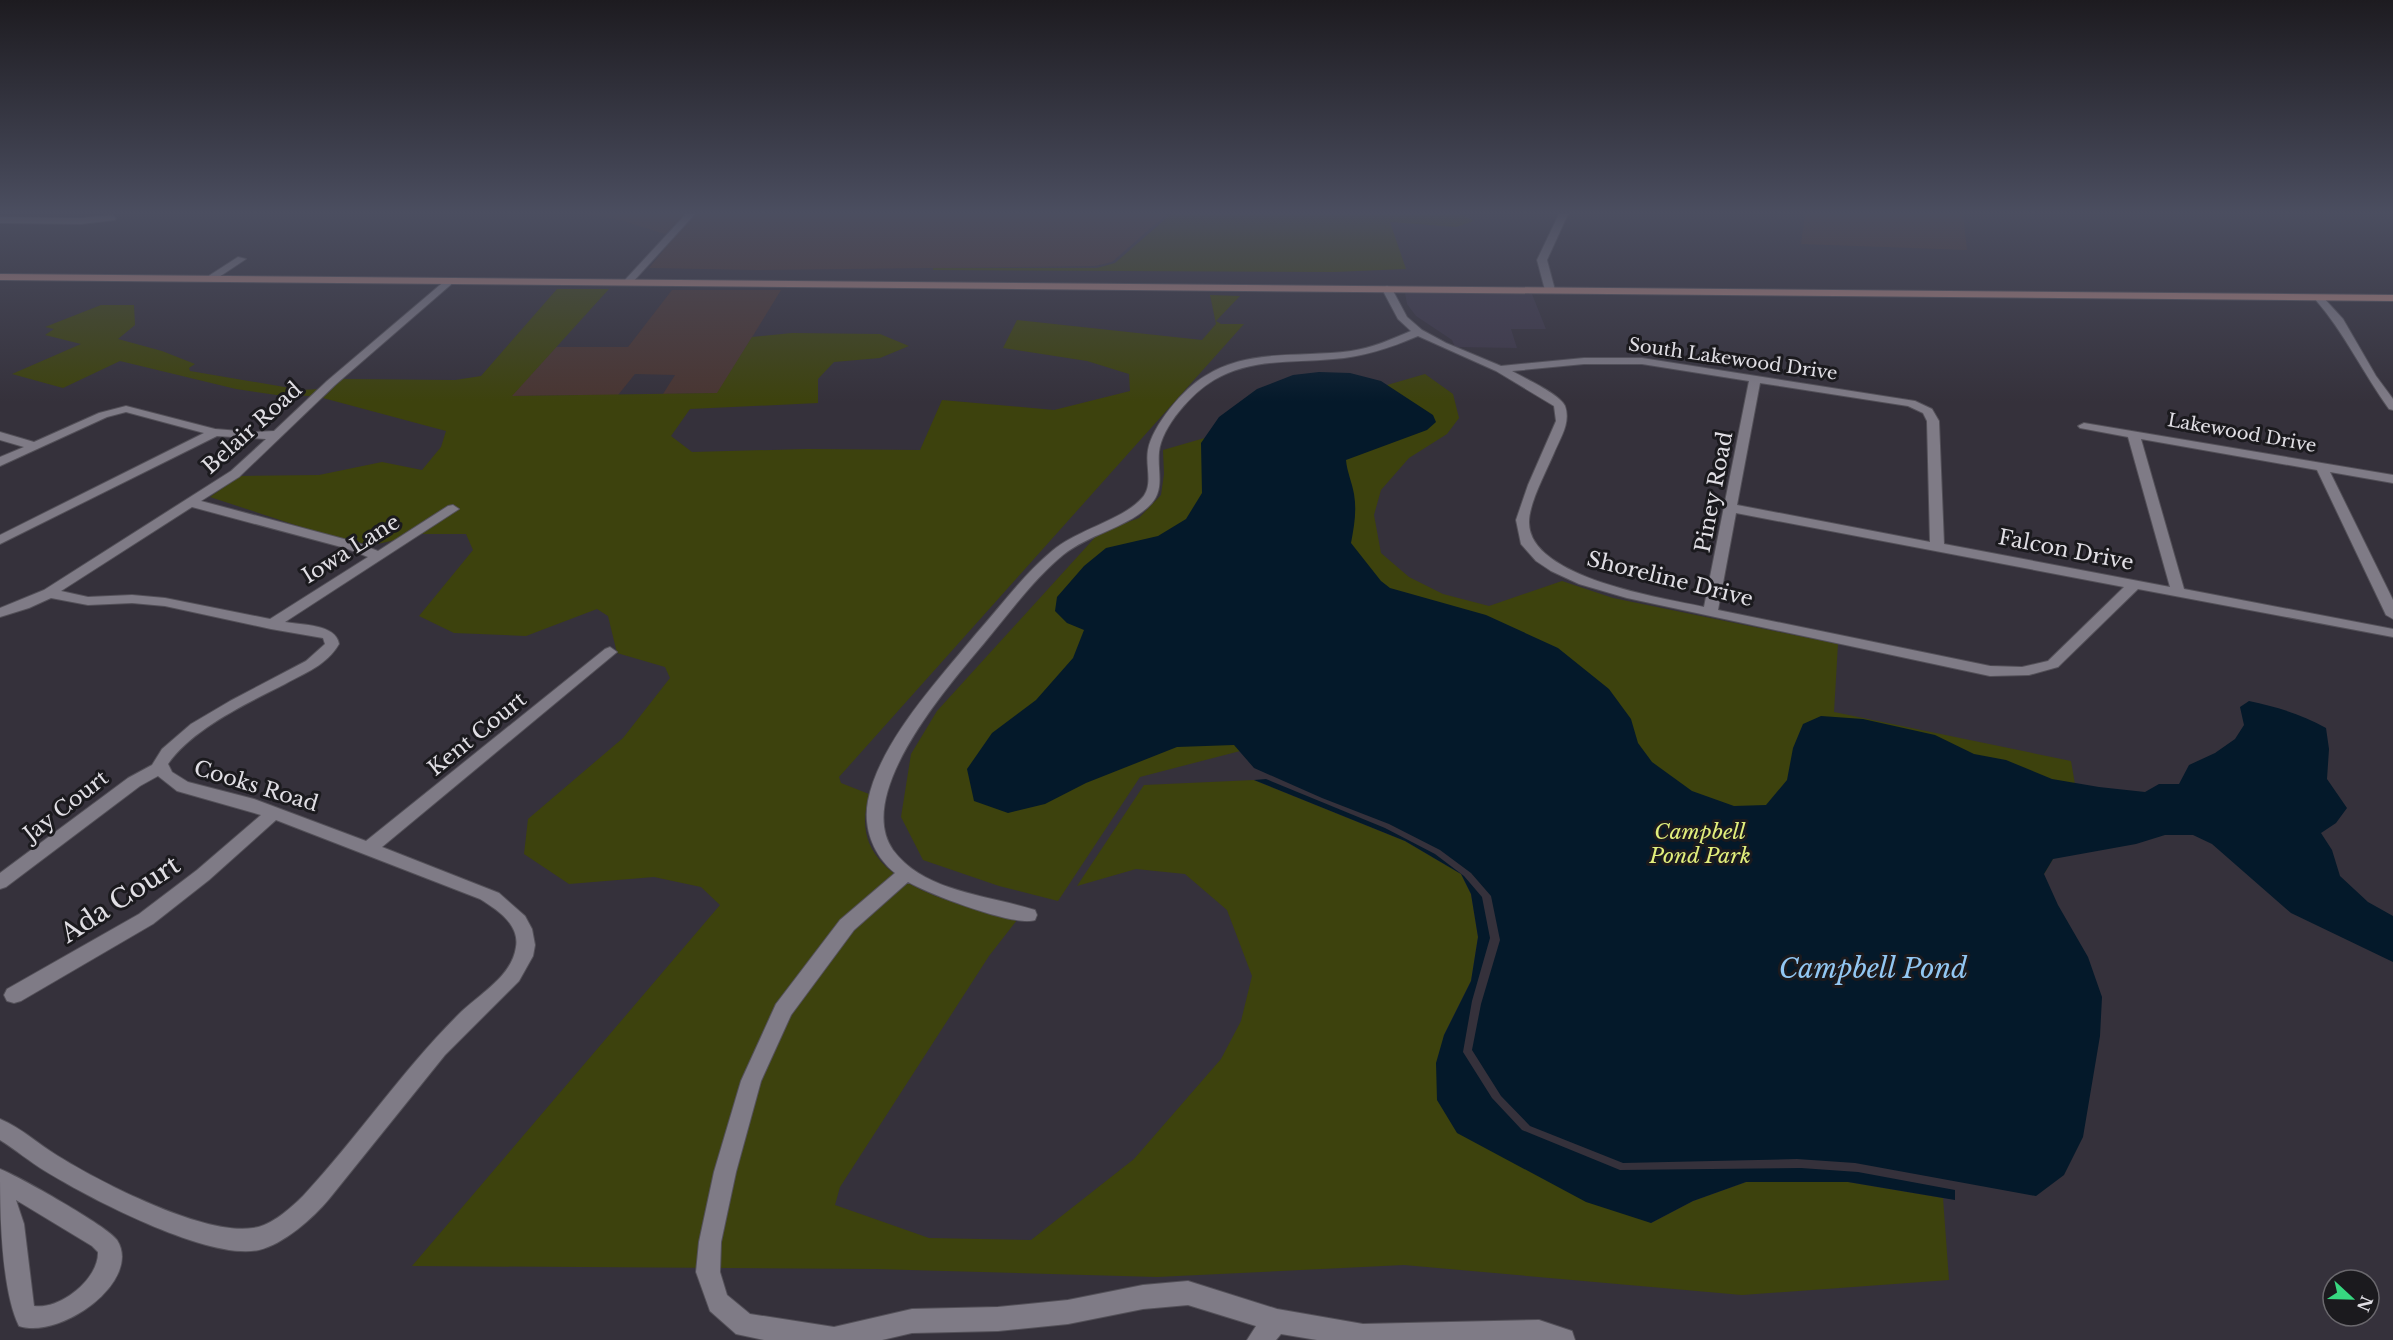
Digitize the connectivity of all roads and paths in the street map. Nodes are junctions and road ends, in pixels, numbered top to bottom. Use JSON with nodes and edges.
{"nodes":[{"id":1,"x":0,"y":277,"type":"edge"},
{"id":2,"x":214,"y":277,"type":"edge"},
{"id":3,"x":633,"y":277,"type":"edge"},
{"id":4,"x":1546,"y":277,"type":"edge"},
{"id":5,"x":210,"y":279,"type":"junction"},
{"id":6,"x":450,"y":281,"type":"junction"},
{"id":7,"x":627,"y":283,"type":"junction"},
{"id":8,"x":1387,"y":289,"type":"junction"},
{"id":9,"x":1550,"y":290,"type":"junction"},
{"id":10,"x":2318,"y":297,"type":"junction"},
{"id":11,"x":2393,"y":298,"type":"edge"},
{"id":12,"x":1418,"y":332,"type":"junction"},
{"id":13,"x":1500,"y":369,"type":"junction"},
{"id":14,"x":1755,"y":378,"type":"junction"},
{"id":15,"x":2393,"y":407,"type":"edge"},
{"id":16,"x":2084,"y":426,"type":"dead end"},
{"id":17,"x":215,"y":432,"type":"junction"},
{"id":18,"x":2133,"y":433,"type":"junction"},
{"id":19,"x":279,"y":434,"type":"junction"},
{"id":20,"x":0,"y":436,"type":"edge"},
{"id":21,"x":35,"y":446,"type":"junction"},
{"id":22,"x":0,"y":462,"type":"edge"},
{"id":23,"x":2321,"y":465,"type":"junction"},
{"id":24,"x":2393,"y":479,"type":"edge"},
{"id":25,"x":192,"y":503,"type":"junction"},
{"id":26,"x":1730,"y":508,"type":"junction"},
{"id":27,"x":453,"y":509,"type":"dead end"},
{"id":28,"x":0,"y":540,"type":"edge"},
{"id":29,"x":1937,"y":547,"type":"junction"},
{"id":30,"x":378,"y":556,"type":"junction"},
{"id":31,"x":2135,"y":584,"type":"junction"},
{"id":32,"x":2178,"y":592,"type":"junction"},
{"id":33,"x":49,"y":593,"type":"junction"},
{"id":34,"x":0,"y":613,"type":"edge"},
{"id":35,"x":1710,"y":613,"type":"junction"},
{"id":36,"x":2393,"y":615,"type":"edge"},
{"id":37,"x":271,"y":625,"type":"junction"},
{"id":38,"x":2393,"y":633,"type":"edge"},
{"id":39,"x":610,"y":652,"type":"dead end"},
{"id":40,"x":160,"y":768,"type":"junction"},
{"id":41,"x":274,"y":813,"type":"junction"},
{"id":42,"x":370,"y":848,"type":"junction"},
{"id":43,"x":908,"y":872,"type":"junction"},
{"id":44,"x":0,"y":882,"type":"edge"},
{"id":45,"x":1028,"y":915,"type":"dead end"},
{"id":46,"x":14,"y":995,"type":"dead end"},
{"id":47,"x":0,"y":1129,"type":"edge"},
{"id":48,"x":0,"y":1179,"type":"edge"},
{"id":49,"x":0,"y":1187,"type":"edge"},
{"id":50,"x":1277,"y":1322,"type":"junction"},
{"id":51,"x":838,"y":1339,"type":"edge"},
{"id":52,"x":1258,"y":1340,"type":"edge"},
{"id":53,"x":1563,"y":1340,"type":"edge"}],
"edges":[{"from":1,"to":5,"type":"main road"},
{"from":2,"to":5,"type":"street"},
{"from":3,"to":7,"type":"street"},
{"from":4,"to":9,"type":"street"},
{"from":5,"to":6,"type":"main road"},
{"from":6,"to":7,"type":"main road"},
{"from":6,"to":19,"type":"street","name":"Belair Road"},
{"from":7,"to":8,"type":"main road"},
{"from":8,"to":9,"type":"main road"},
{"from":8,"to":12,"type":"street","name":"Shoreline Drive"},
{"from":9,"to":10,"type":"main road"},
{"from":10,"to":11,"type":"main road"},
{"from":10,"to":15,"type":"street"},
{"from":12,"to":13,"type":"street","name":"Shoreline Drive"},
{"from":12,"to":43,"type":"street"},
{"from":13,"to":14,"type":"street","name":"South Lakewood Drive"},
{"from":13,"to":35,"type":"street","name":"Shoreline Drive"},
{"from":14,"to":26,"type":"street","name":"Piney Road"},
{"from":14,"to":29,"type":"street","name":"South Lakewood Drive"},
{"from":16,"to":18,"type":"street","name":"Lakewood Drive"},
{"from":17,"to":19,"type":"street"},
{"from":17,"to":21,"type":"street"},
{"from":17,"to":28,"type":"street"},
{"from":18,"to":23,"type":"street","name":"Lakewood Drive"},
{"from":18,"to":32,"type":"street"},
{"from":19,"to":25,"type":"street","name":"Belair Road"},
{"from":20,"to":21,"type":"street"},
{"from":21,"to":22,"type":"street"},
{"from":23,"to":24,"type":"street","name":"Lakewood Drive"},
{"from":23,"to":36,"type":"street"},
{"from":25,"to":30,"type":"street"},
{"from":25,"to":33,"type":"street","name":"Belair Road"},
{"from":26,"to":29,"type":"street","name":"Falcon Drive"},
{"from":26,"to":35,"type":"street","name":"Piney Road"},
{"from":27,"to":30,"type":"street","name":"Iowa Lane"},
{"from":29,"to":31,"type":"street","name":"Falcon Drive"},
{"from":30,"to":37,"type":"street","name":"Iowa Lane"},
{"from":31,"to":32,"type":"street","name":"Falcon Drive"},
{"from":31,"to":35,"type":"street","name":"Shoreline Drive"},
{"from":32,"to":38,"type":"street","name":"Falcon Drive"},
{"from":33,"to":34,"type":"street","name":"Belair Road"},
{"from":33,"to":37,"type":"street","name":"Cooks Road"},
{"from":37,"to":40,"type":"street","name":"Cooks Road"},
{"from":39,"to":42,"type":"street","name":"Kent Court"},
{"from":40,"to":41,"type":"street","name":"Cooks Road"},
{"from":40,"to":44,"type":"street","name":"Jay Court"},
{"from":41,"to":42,"type":"street","name":"Cooks Road"},
{"from":41,"to":46,"type":"street","name":"Ada Court"},
{"from":42,"to":47,"type":"street","name":"Cooks Road"},
{"from":43,"to":45,"type":"street"},
{"from":43,"to":51,"type":"street"},
{"from":48,"to":49,"type":"street"},
{"from":50,"to":51,"type":"street"},
{"from":50,"to":52,"type":"street"},
{"from":50,"to":53,"type":"street"}]}
